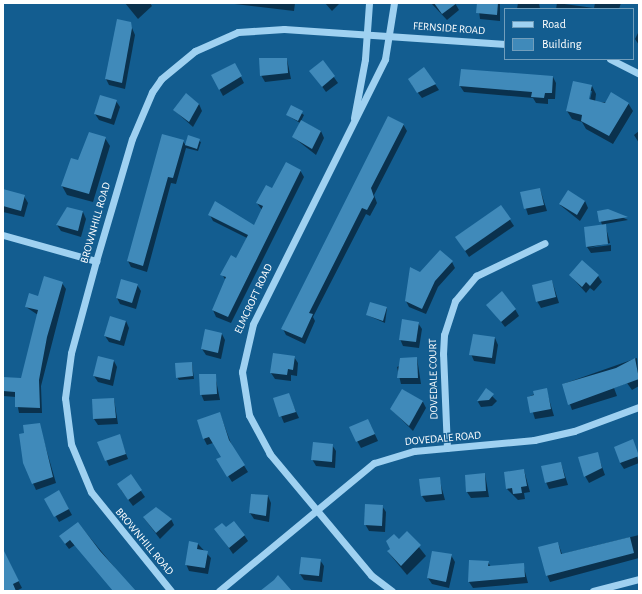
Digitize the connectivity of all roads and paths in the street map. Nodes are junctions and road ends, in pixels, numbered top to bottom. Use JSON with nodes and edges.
{"nodes":[{"id":1,"x":369,"y":3,"type":"edge"},
{"id":2,"x":394,"y":3,"type":"edge"},
{"id":3,"x":366,"y":36,"type":"junction"},
{"id":4,"x":391,"y":36,"type":"junction"},
{"id":5,"x":504,"y":44,"type":"edge"},
{"id":6,"x":612,"y":60,"type":"edge"},
{"id":7,"x":639,"y":74,"type":"edge"},
{"id":8,"x":353,"y":124,"type":"junction"},
{"id":9,"x":3,"y":235,"type":"edge"},
{"id":10,"x":545,"y":243,"type":"dead end"},
{"id":11,"x":96,"y":261,"type":"junction"},
{"id":12,"x":639,"y":407,"type":"edge"},
{"id":13,"x":447,"y":448,"type":"junction"},
{"id":14,"x":317,"y":508,"type":"junction"},
{"id":15,"x":639,"y":579,"type":"edge"},
{"id":16,"x":171,"y":591,"type":"edge"},
{"id":17,"x":219,"y":591,"type":"edge"},
{"id":18,"x":392,"y":591,"type":"edge"},
{"id":19,"x":593,"y":591,"type":"edge"}],
"edges":[{"from":1,"to":3,"type":"street","name":"ELMCROFT ROAD"},
{"from":2,"to":4,"type":"street","name":"ELMCROFT ROAD"},
{"from":3,"to":4,"type":"street","name":"BROWNHILL ROAD"},
{"from":3,"to":8,"type":"street","name":"ELMCROFT ROAD"},
{"from":3,"to":11,"type":"street","name":"BROWNHILL ROAD"},
{"from":4,"to":5,"type":"street","name":"FERNSIDE ROAD"},
{"from":4,"to":8,"type":"street","name":"ELMCROFT ROAD"},
{"from":6,"to":7,"type":"street"},
{"from":8,"to":14,"type":"street","name":"ELMCROFT ROAD"},
{"from":9,"to":11,"type":"street"},
{"from":10,"to":13,"type":"street","name":"DOVEDALE COURT"},
{"from":11,"to":16,"type":"street","name":"BROWNHILL ROAD"},
{"from":12,"to":13,"type":"street","name":"DOVEDALE ROAD"},
{"from":13,"to":14,"type":"street","name":"DOVEDALE ROAD"},
{"from":14,"to":17,"type":"street","name":"DOVEDALE ROAD"},
{"from":14,"to":18,"type":"street","name":"ELMCROFT ROAD"},
{"from":15,"to":19,"type":"street"}]}
